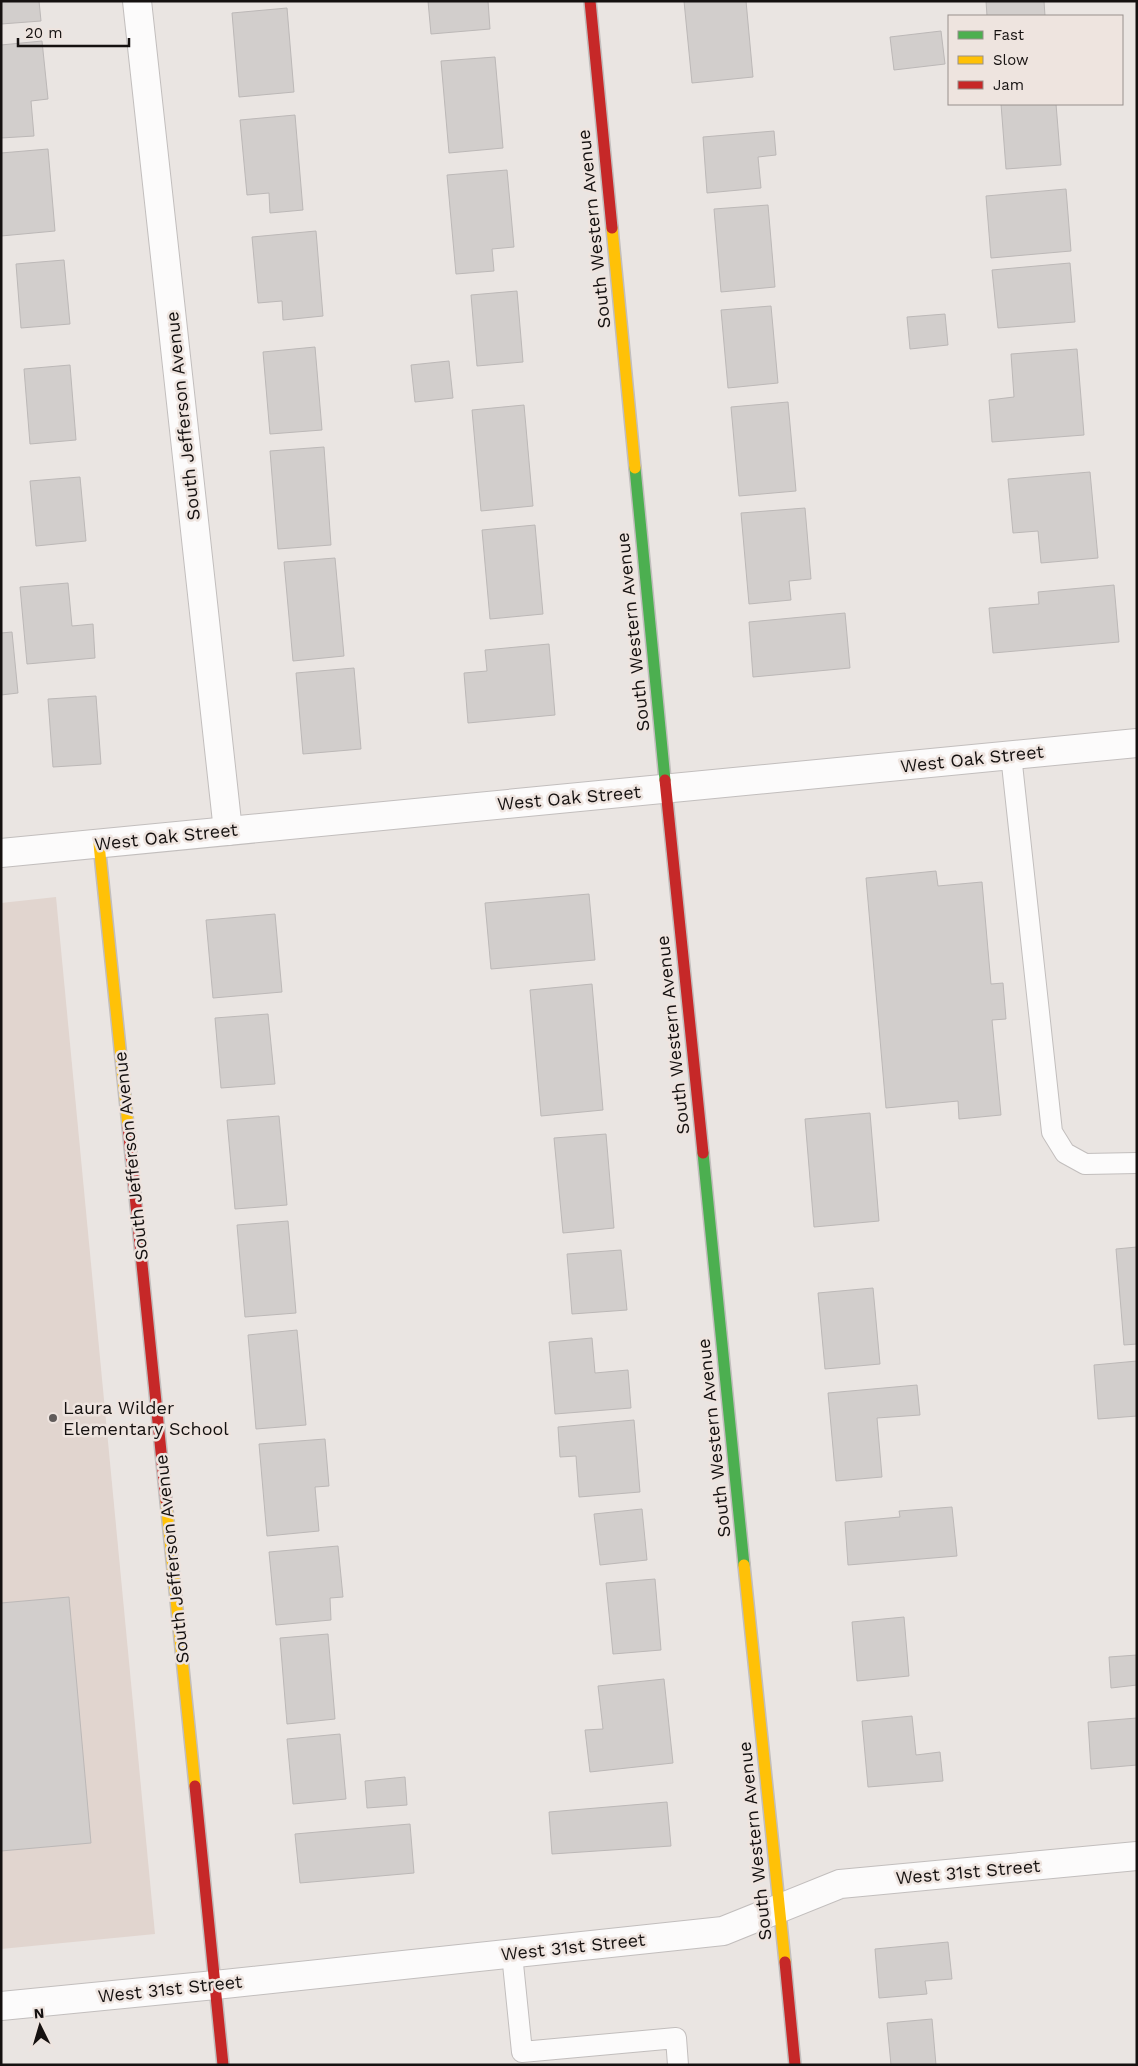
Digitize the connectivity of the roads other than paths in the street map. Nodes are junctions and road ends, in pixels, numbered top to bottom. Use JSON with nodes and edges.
{"nodes":[{"id":1,"x":137,"y":1,"type":"edge"},
{"id":2,"x":590,"y":1,"type":"edge"},
{"id":3,"x":1137,"y":743,"type":"edge"},
{"id":4,"x":1011,"y":755,"type":"junction"},
{"id":5,"x":666,"y":789,"type":"junction"},
{"id":6,"x":228,"y":831,"type":"junction"},
{"id":7,"x":100,"y":844,"type":"junction"},
{"id":8,"x":1,"y":853,"type":"edge"},
{"id":9,"x":1137,"y":1163,"type":"edge"},
{"id":10,"x":1137,"y":1856,"type":"edge"},
{"id":11,"x":779,"y":1908,"type":"junction"},
{"id":12,"x":512,"y":1954,"type":"junction"},
{"id":13,"x":215,"y":1985,"type":"junction"},
{"id":14,"x":1,"y":2006,"type":"edge"},
{"id":15,"x":561,"y":2056,"type":"edge"},
{"id":16,"x":223,"y":2065,"type":"edge"},
{"id":17,"x":678,"y":2065,"type":"edge"},
{"id":18,"x":794,"y":2065,"type":"edge"}],
"edges":[{"from":1,"to":6,"type":"street","name":"South Jefferson Avenue"},
{"from":2,"to":5,"type":"street","name":"South Western Avenue"},
{"from":3,"to":4,"type":"street","name":"West Oak Street"},
{"from":4,"to":5,"type":"street","name":"West Oak Street"},
{"from":4,"to":9,"type":"lane"},
{"from":5,"to":6,"type":"street","name":"West Oak Street"},
{"from":5,"to":11,"type":"street","name":"South Western Avenue"},
{"from":6,"to":7,"type":"street","name":"West Oak Street"},
{"from":7,"to":8,"type":"street","name":"West Oak Street"},
{"from":7,"to":13,"type":"street","name":"South Jefferson Avenue"},
{"from":10,"to":11,"type":"street","name":"West 31st Street"},
{"from":11,"to":12,"type":"street","name":"West 31st Street"},
{"from":11,"to":18,"type":"street","name":"South Western Avenue"},
{"from":12,"to":13,"type":"street","name":"West 31st Street"},
{"from":12,"to":15,"type":"lane"},
{"from":13,"to":14,"type":"street","name":"West 31st Street"},
{"from":13,"to":16,"type":"street","name":"South Jefferson Avenue"},
{"from":15,"to":17,"type":"lane"}]}
